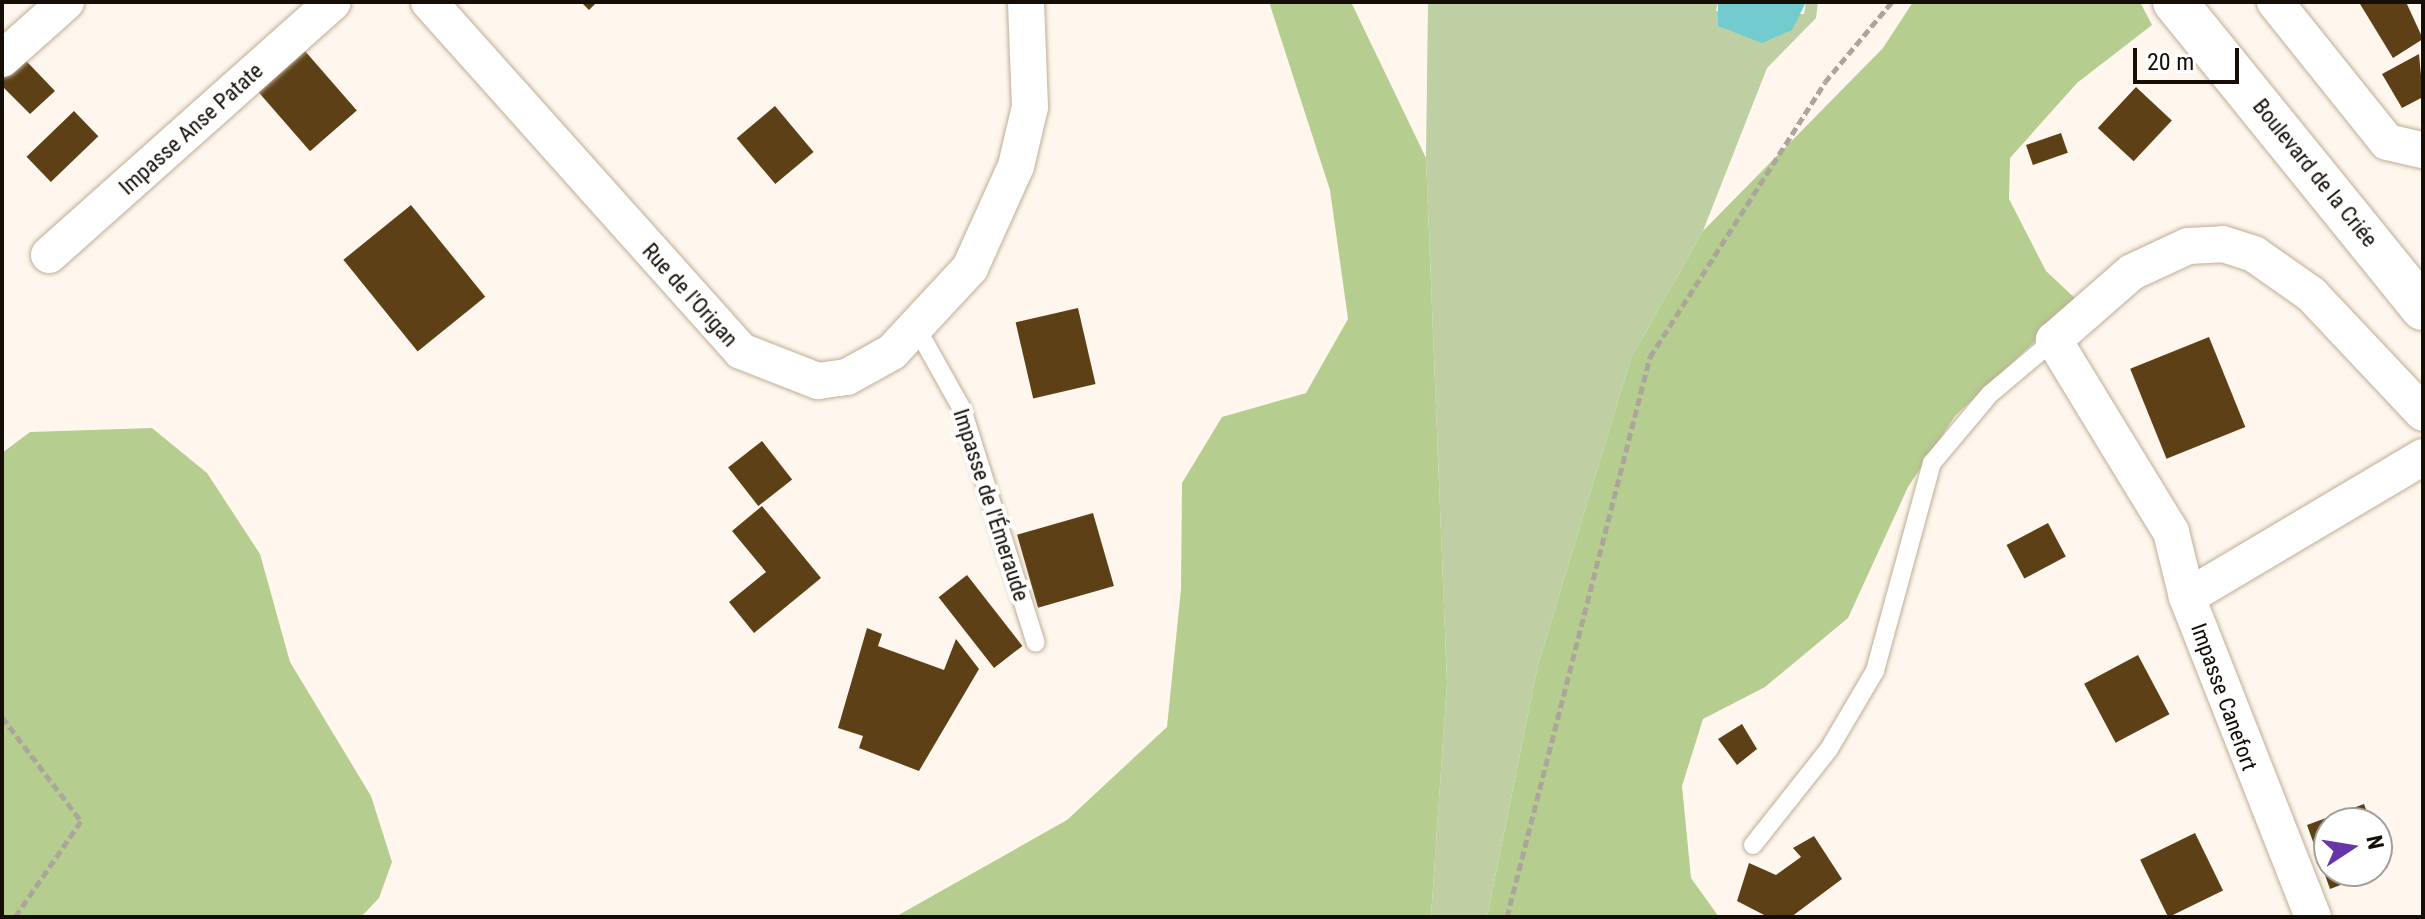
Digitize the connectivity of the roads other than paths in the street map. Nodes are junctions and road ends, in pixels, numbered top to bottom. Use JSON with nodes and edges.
{"nodes":[{"id":1,"x":66,"y":2,"type":"edge"},
{"id":2,"x":333,"y":2,"type":"edge"},
{"id":3,"x":429,"y":2,"type":"edge"},
{"id":4,"x":1026,"y":2,"type":"edge"},
{"id":5,"x":2175,"y":2,"type":"edge"},
{"id":6,"x":2275,"y":2,"type":"edge"},
{"id":7,"x":2,"y":59,"type":"edge"},
{"id":8,"x":2423,"y":150,"type":"edge"},
{"id":9,"x":49,"y":255,"type":"dead end"},
{"id":10,"x":2423,"y":308,"type":"edge"},
{"id":11,"x":916,"y":327,"type":"junction"},
{"id":12,"x":2054,"y":340,"type":"junction"},
{"id":13,"x":2423,"y":413,"type":"edge"},
{"id":14,"x":2423,"y":457,"type":"edge"},
{"id":15,"x":2187,"y":597,"type":"junction"},
{"id":16,"x":1036,"y":643,"type":"dead end"},
{"id":17,"x":1753,"y":845,"type":"dead end"},
{"id":18,"x":2313,"y":917,"type":"edge"}],
"edges":[{"from":1,"to":7,"type":"street"},
{"from":2,"to":9,"type":"street","name":"Impasse Anse Patate"},
{"from":3,"to":11,"type":"street","name":"Rue de l'Origan"},
{"from":4,"to":11,"type":"street","name":"Rue de l'Origan"},
{"from":5,"to":10,"type":"main road","name":"Boulevard de la Criée"},
{"from":6,"to":8,"type":"street"},
{"from":11,"to":16,"type":"lane","name":"Impasse de l'Émeraude"},
{"from":12,"to":13,"type":"street"},
{"from":12,"to":15,"type":"street"},
{"from":12,"to":17,"type":"lane"},
{"from":14,"to":15,"type":"street","name":"Impasse Canefort"},
{"from":15,"to":18,"type":"street","name":"Impasse Canefort"}]}
